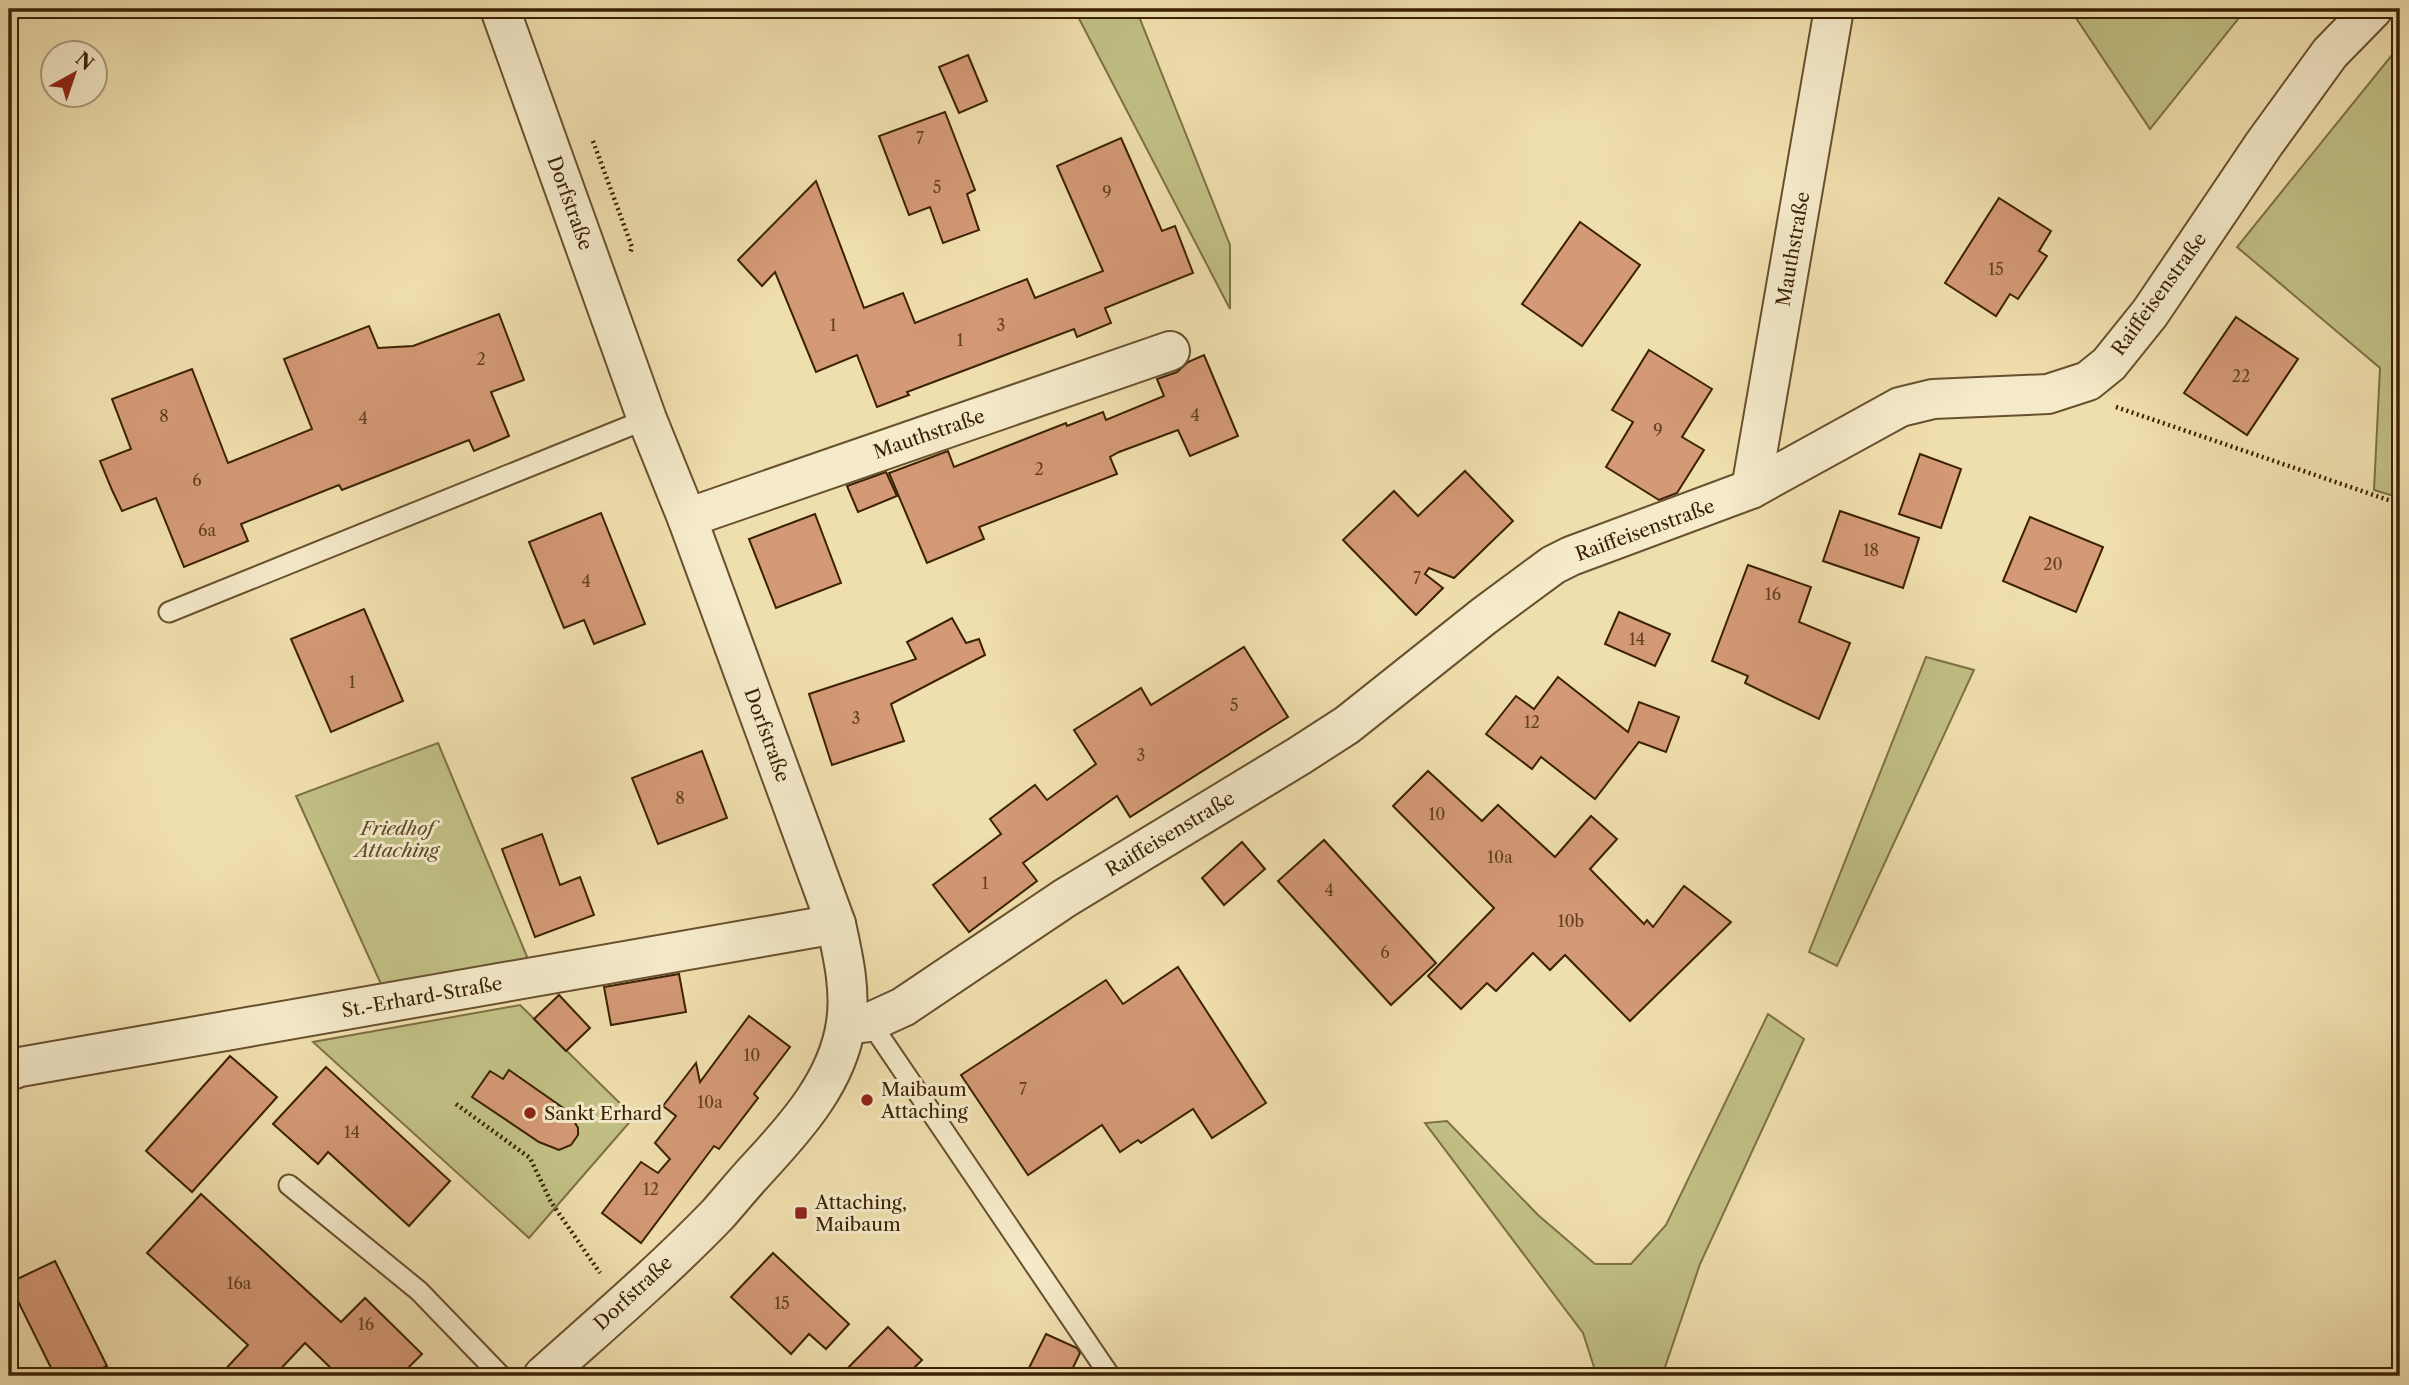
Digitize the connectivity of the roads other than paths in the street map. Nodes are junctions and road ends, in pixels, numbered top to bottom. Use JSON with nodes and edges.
{"nodes":[{"id":1,"x":500,"y":9,"type":"edge"},
{"id":2,"x":1834,"y":9,"type":"edge"},
{"id":3,"x":2373,"y":9,"type":"edge"},
{"id":4,"x":1170,"y":351,"type":"dead end"},
{"id":5,"x":647,"y":419,"type":"junction"},
{"id":6,"x":1751,"y":489,"type":"junction"},
{"id":7,"x":687,"y":518,"type":"junction"},
{"id":8,"x":169,"y":612,"type":"dead end"},
{"id":9,"x":836,"y":924,"type":"junction"},
{"id":10,"x":858,"y":1024,"type":"junction"},
{"id":11,"x":9,"y":1071,"type":"edge"},
{"id":12,"x":289,"y":1185,"type":"dead end"},
{"id":13,"x":501,"y":1376,"type":"edge"},
{"id":14,"x":543,"y":1376,"type":"edge"},
{"id":15,"x":1110,"y":1376,"type":"edge"}],
"edges":[{"from":1,"to":5,"type":"street","name":"Dorfstraße"},
{"from":2,"to":6,"type":"street","name":"Mauthstraße"},
{"from":3,"to":6,"type":"street","name":"Raiffeisenstraße"},
{"from":4,"to":7,"type":"street","name":"Mauthstraße"},
{"from":5,"to":7,"type":"street","name":"Dorfstraße"},
{"from":5,"to":8,"type":"lane"},
{"from":6,"to":10,"type":"street","name":"Raiffeisenstraße"},
{"from":7,"to":9,"type":"street","name":"Dorfstraße"},
{"from":9,"to":10,"type":"street","name":"Dorfstraße"},
{"from":9,"to":11,"type":"street","name":"St.-Erhard-Straße"},
{"from":10,"to":14,"type":"street","name":"Dorfstraße"},
{"from":10,"to":15,"type":"lane"},
{"from":12,"to":13,"type":"lane"}]}
